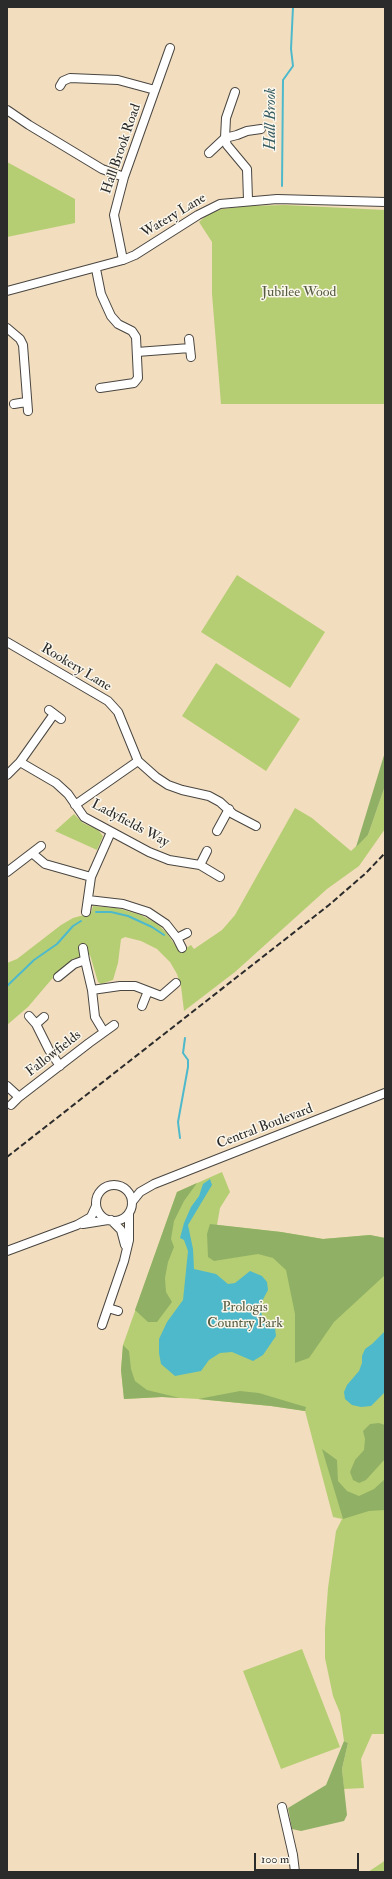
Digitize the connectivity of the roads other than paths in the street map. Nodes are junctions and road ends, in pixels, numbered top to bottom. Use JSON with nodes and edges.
{"nodes":[{"id":1,"x":170,"y":48,"type":"dead end"},
{"id":2,"x":60,"y":86,"type":"dead end"},
{"id":3,"x":155,"y":90,"type":"junction"},
{"id":4,"x":235,"y":92,"type":"dead end"},
{"id":5,"x":7,"y":110,"type":"edge"},
{"id":6,"x":261,"y":129,"type":"dead end"},
{"id":7,"x":225,"y":138,"type":"junction"},
{"id":8,"x":210,"y":153,"type":"dead end"},
{"id":9,"x":124,"y":177,"type":"junction"},
{"id":10,"x":248,"y":200,"type":"junction"},
{"id":11,"x":385,"y":202,"type":"edge"},
{"id":12,"x":123,"y":260,"type":"junction"},
{"id":13,"x":96,"y":269,"type":"junction"},
{"id":14,"x":7,"y":291,"type":"edge"},
{"id":15,"x":7,"y":328,"type":"edge"},
{"id":16,"x":189,"y":339,"type":"dead end"},
{"id":17,"x":190,"y":348,"type":"junction"},
{"id":18,"x":137,"y":352,"type":"junction"},
{"id":19,"x":191,"y":357,"type":"dead end"},
{"id":20,"x":100,"y":388,"type":"dead end"},
{"id":21,"x":26,"y":402,"type":"junction"},
{"id":22,"x":14,"y":404,"type":"dead end"},
{"id":23,"x":28,"y":411,"type":"dead end"},
{"id":24,"x":7,"y":642,"type":"edge"},
{"id":25,"x":55,"y":714,"type":"dead end"},
{"id":26,"x":138,"y":761,"type":"junction"},
{"id":27,"x":20,"y":762,"type":"junction"},
{"id":28,"x":7,"y":776,"type":"edge"},
{"id":29,"x":74,"y":804,"type":"junction"},
{"id":30,"x":229,"y":809,"type":"junction"},
{"id":31,"x":256,"y":826,"type":"dead end"},
{"id":32,"x":217,"y":831,"type":"dead end"},
{"id":33,"x":111,"y":832,"type":"junction"},
{"id":34,"x":41,"y":846,"type":"dead end"},
{"id":35,"x":207,"y":851,"type":"dead end"},
{"id":36,"x":32,"y":854,"type":"junction"},
{"id":37,"x":200,"y":865,"type":"junction"},
{"id":38,"x":7,"y":872,"type":"edge"},
{"id":39,"x":91,"y":877,"type":"junction"},
{"id":40,"x":220,"y":877,"type":"dead end"},
{"id":41,"x":88,"y":900,"type":"junction"},
{"id":42,"x":86,"y":911,"type":"dead end"},
{"id":43,"x":187,"y":933,"type":"dead end"},
{"id":44,"x":177,"y":938,"type":"junction"},
{"id":45,"x":83,"y":948,"type":"dead end"},
{"id":46,"x":182,"y":948,"type":"dead end"},
{"id":47,"x":86,"y":960,"type":"junction"},
{"id":48,"x":58,"y":977,"type":"dead end"},
{"id":49,"x":176,"y":984,"type":"dead end"},
{"id":50,"x":92,"y":990,"type":"junction"},
{"id":51,"x":148,"y":991,"type":"junction"},
{"id":52,"x":142,"y":1006,"type":"dead end"},
{"id":53,"x":29,"y":1016,"type":"dead end"},
{"id":54,"x":44,"y":1017,"type":"dead end"},
{"id":55,"x":36,"y":1024,"type":"junction"},
{"id":56,"x":114,"y":1025,"type":"dead end"},
{"id":57,"x":104,"y":1032,"type":"junction"},
{"id":58,"x":60,"y":1066,"type":"junction"},
{"id":59,"x":7,"y":1086,"type":"edge"},
{"id":60,"x":385,"y":1093,"type":"edge"},
{"id":61,"x":19,"y":1097,"type":"junction"},
{"id":62,"x":11,"y":1106,"type":"dead end"},
{"id":63,"x":154,"y":1184,"type":"junction"},
{"id":64,"x":124,"y":1188,"type":"junction"},
{"id":65,"x":132,"y":1202,"type":"junction"},
{"id":66,"x":96,"y":1206,"type":"junction"},
{"id":67,"x":129,"y":1213,"type":"junction"},
{"id":68,"x":109,"y":1220,"type":"junction"},
{"id":69,"x":77,"y":1225,"type":"junction"},
{"id":70,"x":7,"y":1251,"type":"edge"},
{"id":71,"x":126,"y":1252,"type":"junction"},
{"id":72,"x":108,"y":1308,"type":"junction"},
{"id":73,"x":118,"y":1311,"type":"dead end"},
{"id":74,"x":102,"y":1325,"type":"dead end"},
{"id":75,"x":282,"y":1807,"type":"dead end"},
{"id":76,"x":295,"y":1872,"type":"edge"}],
"edges":[{"from":1,"to":3,"type":"street","name":"Hall Brook Road"},
{"from":2,"to":3,"type":"street"},
{"from":3,"to":9,"type":"street","name":"Hall Brook Road"},
{"from":4,"to":7,"type":"street"},
{"from":5,"to":9,"type":"street"},
{"from":6,"to":7,"type":"street"},
{"from":7,"to":8,"type":"street"},
{"from":7,"to":10,"type":"street"},
{"from":9,"to":12,"type":"street","name":"Hall Brook Road"},
{"from":10,"to":11,"type":"street","name":"Watery Lane"},
{"from":10,"to":12,"type":"street","name":"Watery Lane"},
{"from":12,"to":13,"type":"street","name":"Watery Lane"},
{"from":13,"to":14,"type":"street","name":"Watery Lane"},
{"from":13,"to":18,"type":"street"},
{"from":15,"to":21,"type":"street"},
{"from":16,"to":17,"type":"street"},
{"from":17,"to":18,"type":"street"},
{"from":17,"to":19,"type":"street"},
{"from":18,"to":20,"type":"street"},
{"from":21,"to":22,"type":"street"},
{"from":21,"to":23,"type":"street"},
{"from":24,"to":26,"type":"street","name":"Rookery Lane"},
{"from":25,"to":27,"type":"street"},
{"from":26,"to":29,"type":"street"},
{"from":26,"to":30,"type":"street","name":"Rookery Lane"},
{"from":27,"to":28,"type":"street"},
{"from":27,"to":29,"type":"street","name":"Ladyfields Way"},
{"from":29,"to":33,"type":"street","name":"Ladyfields Way"},
{"from":30,"to":31,"type":"street","name":"Rookery Lane"},
{"from":30,"to":32,"type":"street"},
{"from":33,"to":37,"type":"street","name":"Ladyfields Way"},
{"from":33,"to":39,"type":"street"},
{"from":34,"to":36,"type":"street"},
{"from":35,"to":37,"type":"street"},
{"from":36,"to":38,"type":"street"},
{"from":36,"to":39,"type":"street"},
{"from":37,"to":40,"type":"street","name":"Ladyfields Way"},
{"from":39,"to":41,"type":"street"},
{"from":41,"to":42,"type":"street"},
{"from":41,"to":44,"type":"street"},
{"from":43,"to":44,"type":"street"},
{"from":44,"to":46,"type":"street"},
{"from":45,"to":47,"type":"street","name":"Fallowfields"},
{"from":47,"to":48,"type":"street"},
{"from":47,"to":50,"type":"street","name":"Fallowfields"},
{"from":49,"to":51,"type":"street"},
{"from":50,"to":51,"type":"street"},
{"from":50,"to":57,"type":"street","name":"Fallowfields"},
{"from":51,"to":52,"type":"street"},
{"from":53,"to":55,"type":"street"},
{"from":54,"to":55,"type":"street"},
{"from":55,"to":58,"type":"street"},
{"from":56,"to":57,"type":"street","name":"Fallowfields"},
{"from":57,"to":58,"type":"street","name":"Fallowfields"},
{"from":58,"to":61,"type":"street","name":"Fallowfields"},
{"from":59,"to":61,"type":"street"},
{"from":60,"to":63,"type":"street","name":"Central Boulevard"},
{"from":61,"to":62,"type":"street","name":"Fallowfields"},
{"from":63,"to":64,"type":"street","name":"Central Boulevard"},
{"from":63,"to":65,"type":"street","name":"Central Boulevard"},
{"from":64,"to":65,"type":"street"},
{"from":64,"to":66,"type":"street"},
{"from":65,"to":67,"type":"street"},
{"from":66,"to":68,"type":"street"},
{"from":66,"to":69,"type":"street"},
{"from":67,"to":68,"type":"street"},
{"from":67,"to":71,"type":"street"},
{"from":68,"to":69,"type":"street"},
{"from":68,"to":71,"type":"street"},
{"from":69,"to":70,"type":"street"},
{"from":71,"to":72,"type":"street"},
{"from":72,"to":73,"type":"street"},
{"from":72,"to":74,"type":"street"},
{"from":75,"to":76,"type":"street"}]}
